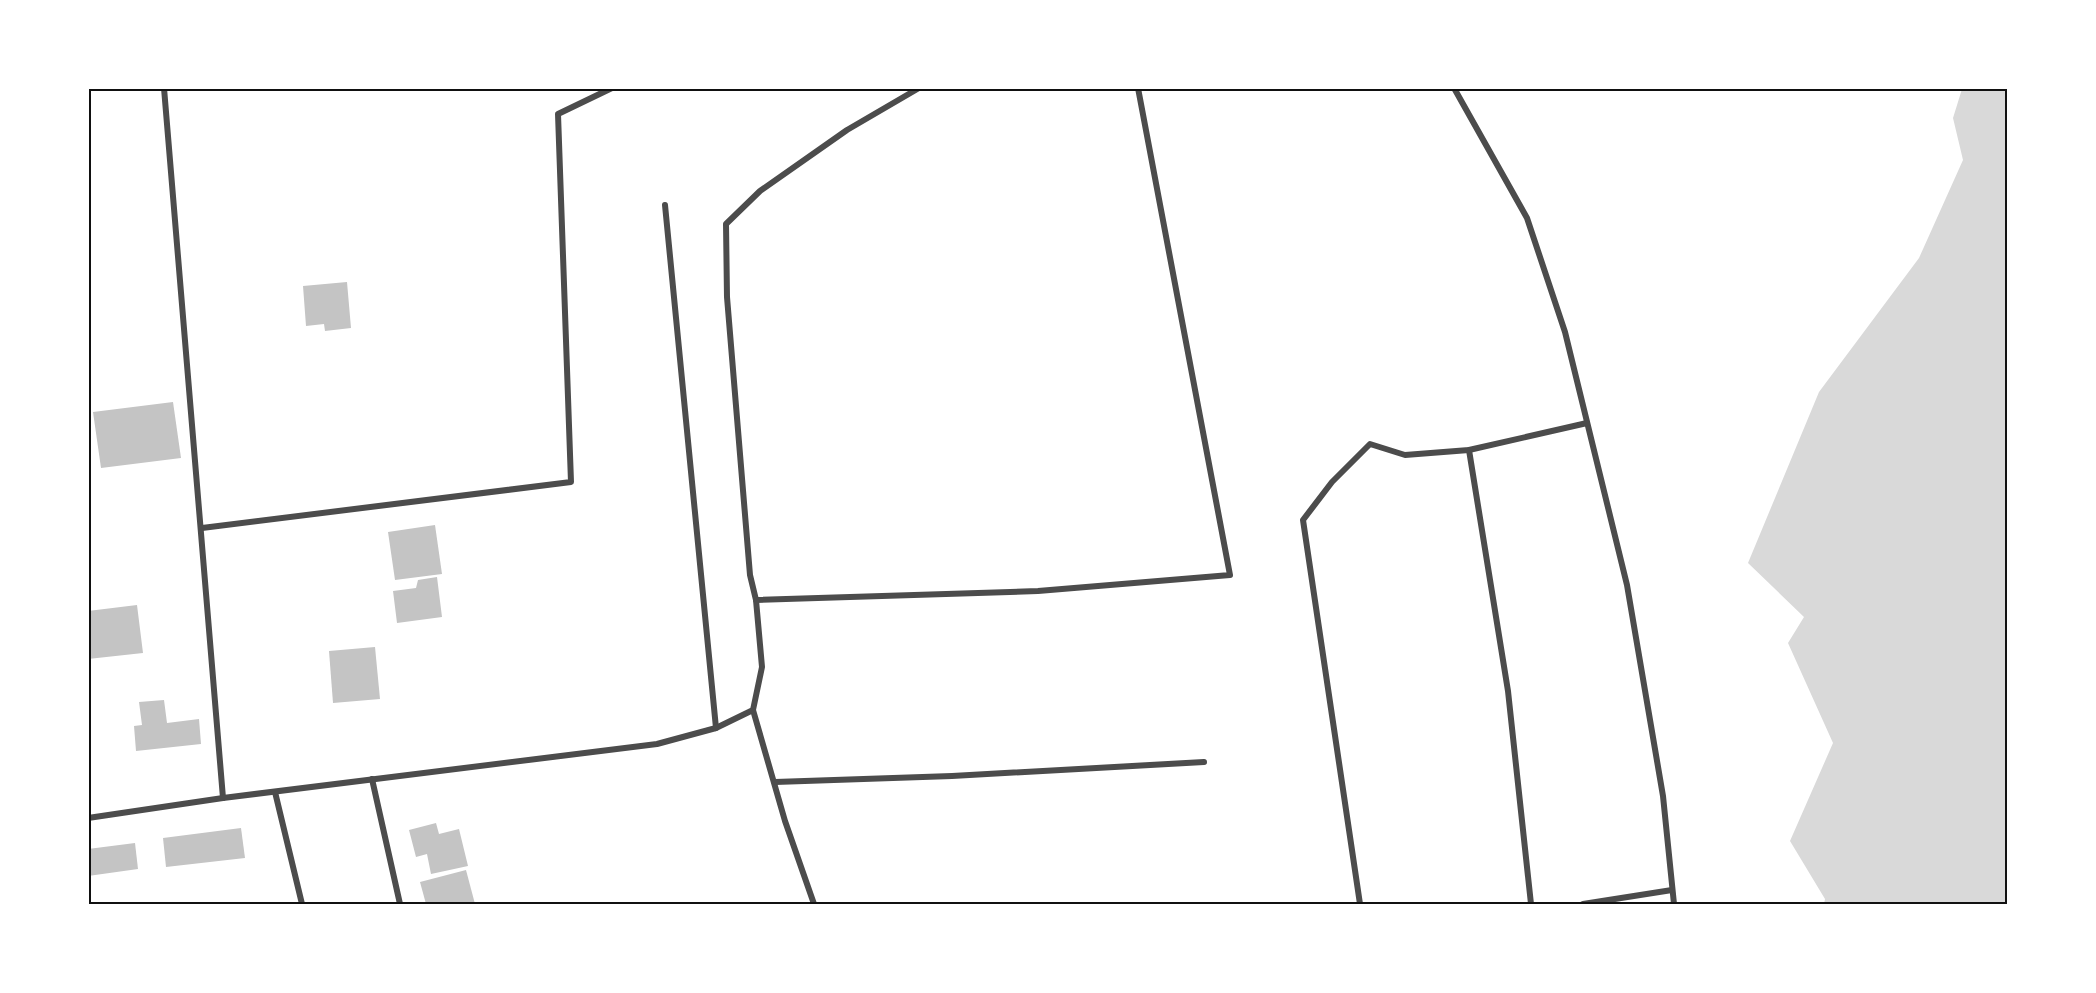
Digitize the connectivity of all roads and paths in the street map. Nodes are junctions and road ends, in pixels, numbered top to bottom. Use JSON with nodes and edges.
{"nodes":[{"id":1,"x":164,"y":88,"type":"edge"},
{"id":2,"x":612,"y":88,"type":"edge"},
{"id":3,"x":919,"y":88,"type":"edge"},
{"id":4,"x":1138,"y":88,"type":"edge"},
{"id":5,"x":1454,"y":88,"type":"edge"},
{"id":6,"x":664,"y":205,"type":"dead end"},
{"id":7,"x":1587,"y":423,"type":"junction"},
{"id":8,"x":1469,"y":450,"type":"junction"},
{"id":9,"x":202,"y":528,"type":"junction"},
{"id":10,"x":756,"y":600,"type":"junction"},
{"id":11,"x":753,"y":711,"type":"junction"},
{"id":12,"x":716,"y":728,"type":"junction"},
{"id":13,"x":1204,"y":762,"type":"dead end"},
{"id":14,"x":372,"y":779,"type":"junction"},
{"id":15,"x":775,"y":782,"type":"junction"},
{"id":16,"x":275,"y":792,"type":"junction"},
{"id":17,"x":224,"y":798,"type":"junction"},
{"id":18,"x":88,"y":818,"type":"edge"},
{"id":19,"x":1672,"y":890,"type":"junction"},
{"id":20,"x":302,"y":904,"type":"edge"},
{"id":21,"x":400,"y":904,"type":"edge"},
{"id":22,"x":814,"y":904,"type":"edge"},
{"id":23,"x":1360,"y":904,"type":"edge"},
{"id":24,"x":1531,"y":904,"type":"edge"},
{"id":25,"x":1583,"y":904,"type":"edge"},
{"id":26,"x":1674,"y":904,"type":"edge"}],
"edges":[{"from":1,"to":9,"type":"street"},
{"from":2,"to":9,"type":"street"},
{"from":3,"to":10,"type":"street"},
{"from":4,"to":10,"type":"street"},
{"from":5,"to":7,"type":"street"},
{"from":6,"to":12,"type":"street"},
{"from":7,"to":8,"type":"street"},
{"from":7,"to":19,"type":"street"},
{"from":8,"to":23,"type":"street"},
{"from":8,"to":24,"type":"street"},
{"from":9,"to":17,"type":"street"},
{"from":10,"to":11,"type":"street"},
{"from":11,"to":12,"type":"street"},
{"from":11,"to":15,"type":"street"},
{"from":12,"to":14,"type":"street"},
{"from":13,"to":15,"type":"street"},
{"from":14,"to":16,"type":"street"},
{"from":14,"to":21,"type":"street"},
{"from":15,"to":22,"type":"street"},
{"from":16,"to":17,"type":"street"},
{"from":16,"to":20,"type":"street"},
{"from":17,"to":18,"type":"street"},
{"from":19,"to":25,"type":"street"},
{"from":19,"to":26,"type":"street"}]}
